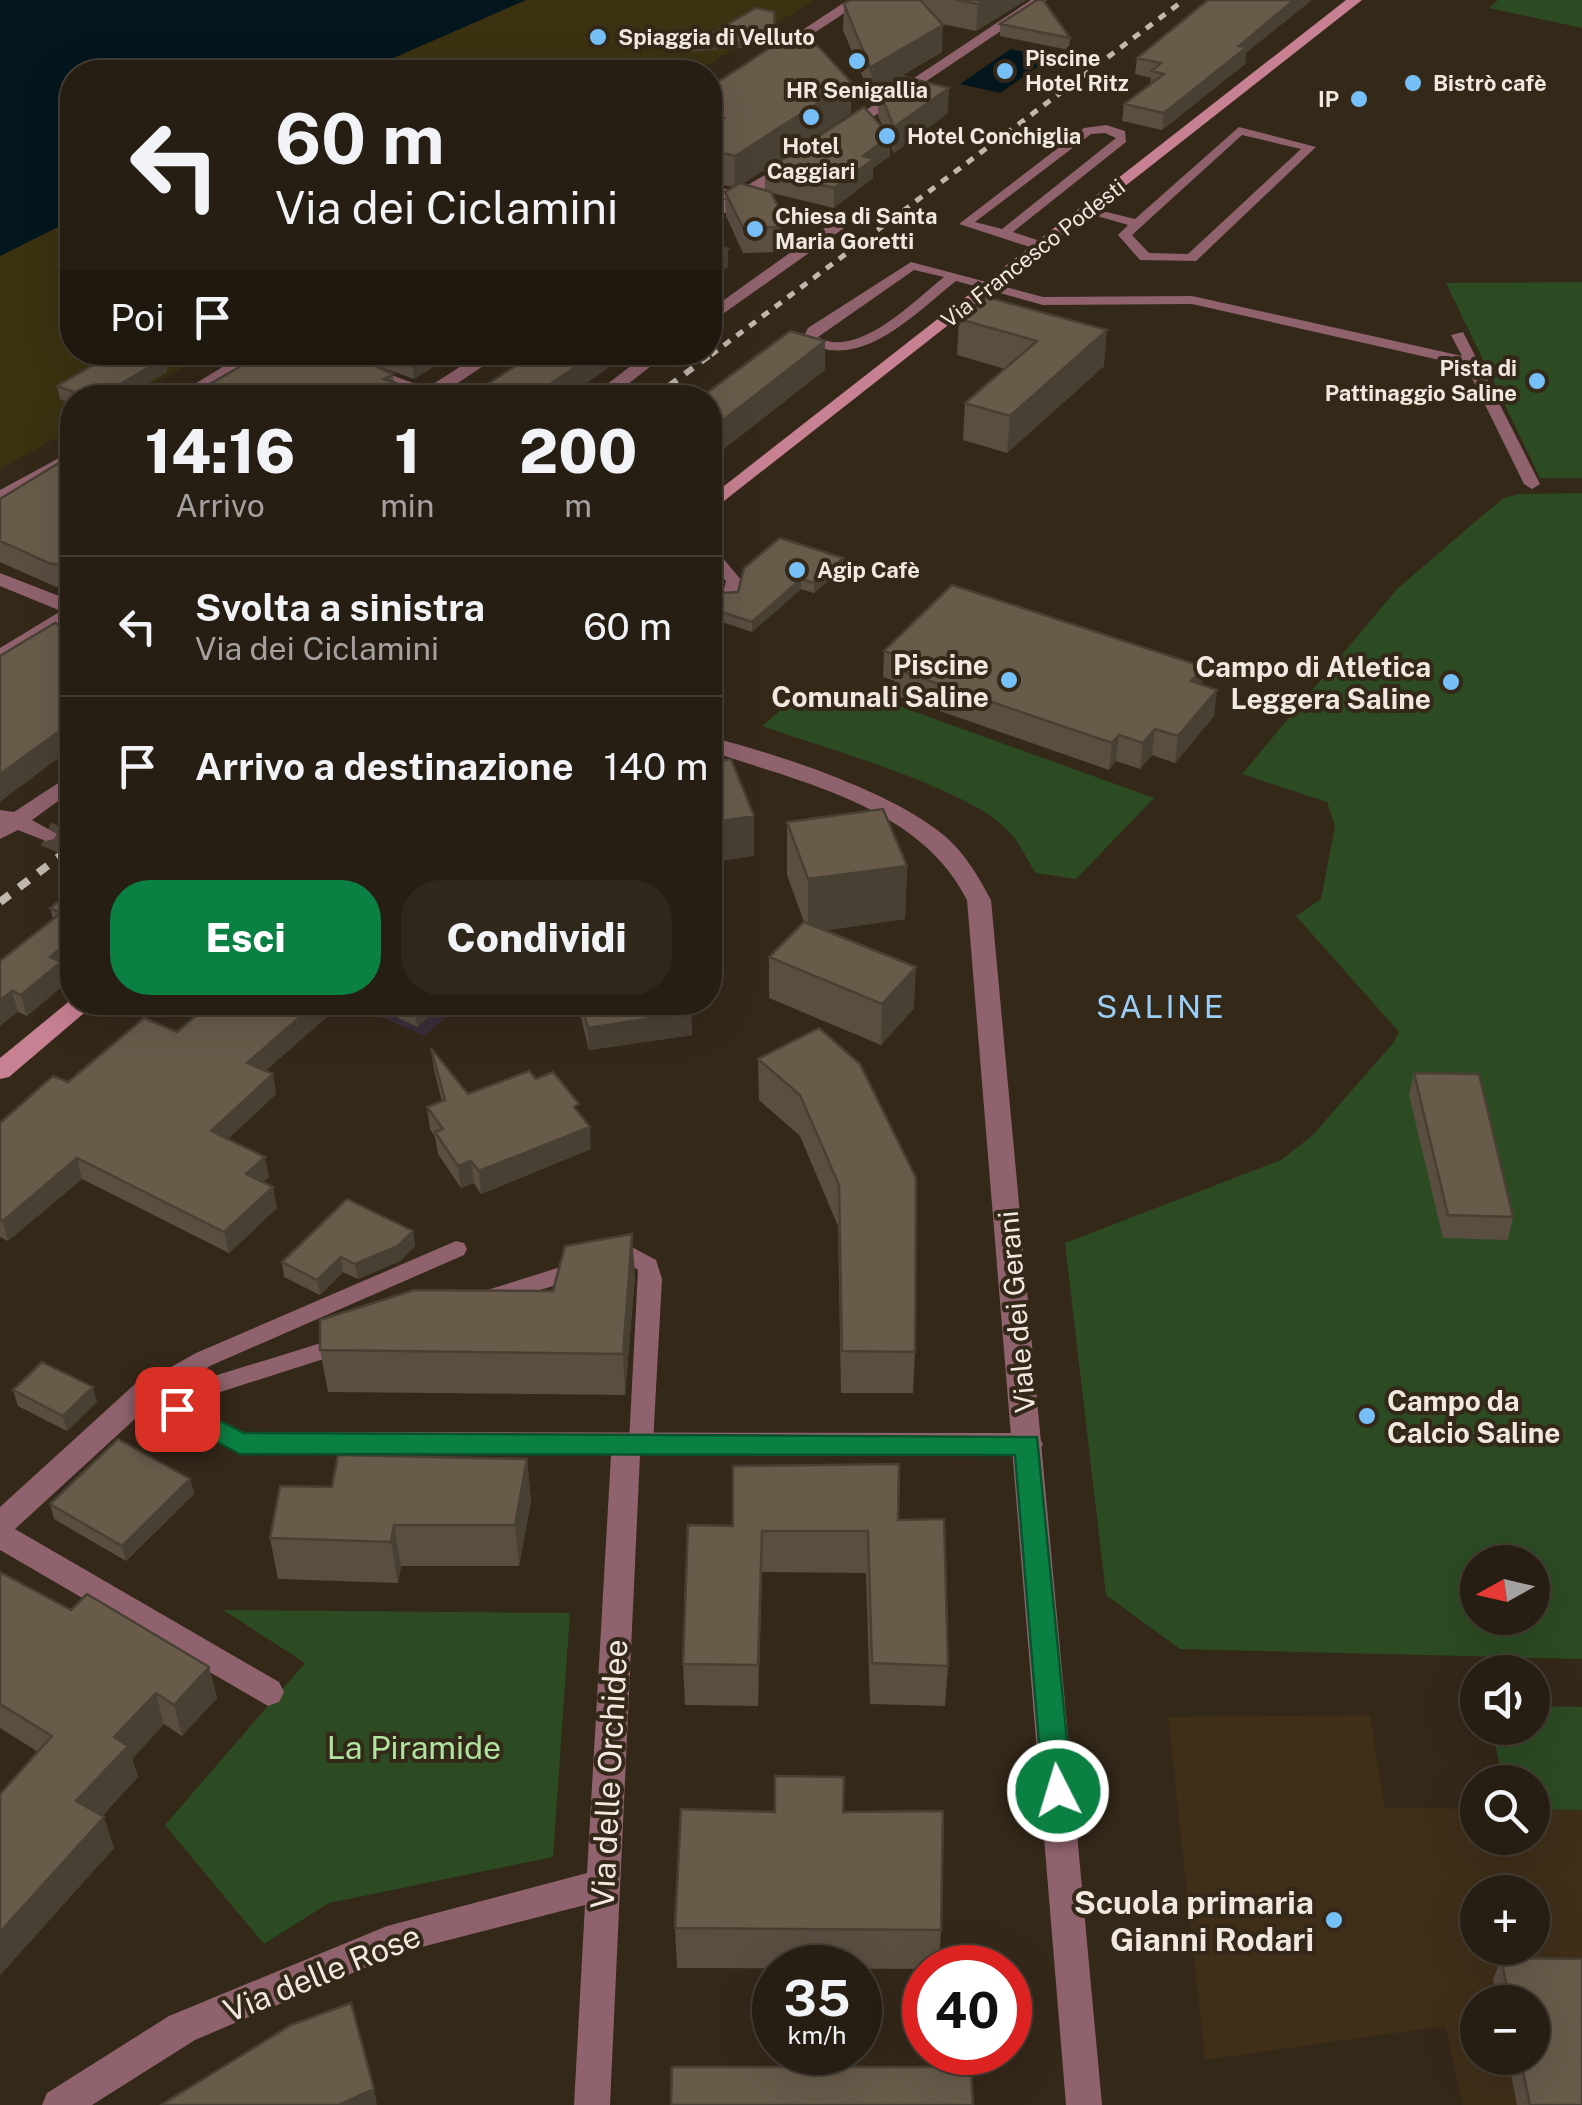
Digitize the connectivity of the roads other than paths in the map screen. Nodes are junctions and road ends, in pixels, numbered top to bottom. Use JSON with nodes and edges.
{"nodes":[{"id":1,"x":857,"y":0,"type":"edge"},
{"id":2,"x":1040,"y":0,"type":"edge"},
{"id":3,"x":1355,"y":0,"type":"edge"},
{"id":4,"x":760,"y":61,"type":"edge"},
{"id":5,"x":824,"y":143,"type":"edge"},
{"id":6,"x":808,"y":153,"type":"edge"},
{"id":7,"x":722,"y":193,"type":"edge"},
{"id":8,"x":739,"y":198,"type":"junction"},
{"id":9,"x":722,"y":209,"type":"edge"},
{"id":10,"x":1086,"y":212,"type":"junction"},
{"id":11,"x":1138,"y":224,"type":"junction"},
{"id":12,"x":1004,"y":233,"type":"junction"},
{"id":13,"x":1041,"y":246,"type":"junction"},
{"id":14,"x":954,"y":276,"type":"junction"},
{"id":15,"x":990,"y":286,"type":"junction"},
{"id":16,"x":722,"y":309,"type":"edge"},
{"id":17,"x":1458,"y":334,"type":"dead end"},
{"id":18,"x":1472,"y":363,"type":"junction"},
{"id":19,"x":238,"y":365,"type":"edge"},
{"id":20,"x":345,"y":365,"type":"edge"},
{"id":21,"x":476,"y":365,"type":"edge"},
{"id":22,"x":643,"y":365,"type":"edge"},
{"id":23,"x":204,"y":385,"type":"edge"},
{"id":24,"x":400,"y":385,"type":"edge"},
{"id":25,"x":446,"y":385,"type":"edge"},
{"id":26,"x":616,"y":385,"type":"edge"},
{"id":27,"x":60,"y":465,"type":"edge"},
{"id":28,"x":1532,"y":484,"type":"dead end"},
{"id":29,"x":722,"y":497,"type":"edge"},
{"id":30,"x":0,"y":498,"type":"edge"},
{"id":31,"x":722,"y":567,"type":"edge"},
{"id":32,"x":0,"y":580,"type":"edge"},
{"id":33,"x":730,"y":596,"type":"edge"},
{"id":34,"x":60,"y":605,"type":"edge"},
{"id":35,"x":60,"y":618,"type":"edge"},
{"id":36,"x":0,"y":657,"type":"edge"},
{"id":37,"x":722,"y":749,"type":"edge"},
{"id":38,"x":60,"y":788,"type":"edge"},
{"id":39,"x":5,"y":822,"type":"edge"},
{"id":40,"x":46,"y":834,"type":"tunnel mouth"},
{"id":41,"x":70,"y":1015,"type":"edge"},
{"id":42,"x":0,"y":1071,"type":"edge"},
{"id":43,"x":456,"y":1249,"type":"dead end"},
{"id":44,"x":459,"y":1307,"type":"edge"},
{"id":45,"x":365,"y":1337,"type":"edge"},
{"id":46,"x":146,"y":1392,"type":"junction"},
{"id":47,"x":634,"y":1443,"type":"junction"},
{"id":48,"x":1028,"y":1444,"type":"junction"},
{"id":49,"x":0,"y":1525,"type":"edge"},
{"id":50,"x":0,"y":1535,"type":"edge"},
{"id":51,"x":268,"y":1692,"type":"dead end"},
{"id":52,"x":602,"y":1885,"type":"junction"},
{"id":53,"x":60,"y":2105,"type":"edge"},
{"id":54,"x":592,"y":2105,"type":"edge"},
{"id":55,"x":1084,"y":2105,"type":"edge"}],
"edges":[{"from":1,"to":4,"type":"street"},
{"from":2,"to":5,"type":"street"},
{"from":3,"to":10,"type":"main road","name":"Via Francesco Podesti"},
{"from":6,"to":8,"type":"street"},
{"from":7,"to":8,"type":"street"},
{"from":8,"to":9,"type":"street"},
{"from":8,"to":16,"type":"street"},
{"from":10,"to":11,"type":"lane"},
{"from":10,"to":13,"type":"main road","name":"Via Francesco Podesti"},
{"from":11,"to":11,"type":"lane"},
{"from":12,"to":12,"type":"lane"},
{"from":12,"to":13,"type":"lane"},
{"from":13,"to":15,"type":"main road","name":"Via Francesco Podesti"},
{"from":14,"to":14,"type":"lane"},
{"from":14,"to":15,"type":"lane"},
{"from":15,"to":18,"type":"lane"},
{"from":15,"to":29,"type":"main road","name":"Via Francesco Podesti"},
{"from":17,"to":18,"type":"lane"},
{"from":18,"to":28,"type":"lane"},
{"from":19,"to":23,"type":"street"},
{"from":20,"to":24,"type":"street"},
{"from":21,"to":25,"type":"street"},
{"from":22,"to":26,"type":"street"},
{"from":27,"to":30,"type":"street"},
{"from":31,"to":33,"type":"lane"},
{"from":32,"to":34,"type":"street"},
{"from":35,"to":36,"type":"street"},
{"from":37,"to":48,"type":"street","name":"Viale dei Gerani"},
{"from":38,"to":39,"type":"street"},
{"from":39,"to":40,"type":"street"},
{"from":41,"to":42,"type":"main road"},
{"from":43,"to":46,"type":"lane"},
{"from":44,"to":47,"type":"lane"},
{"from":45,"to":46,"type":"lane"},
{"from":46,"to":47,"type":"street"},
{"from":46,"to":49,"type":"street"},
{"from":47,"to":48,"type":"street"},
{"from":47,"to":52,"type":"street","name":"Via delle Orchidee"},
{"from":48,"to":55,"type":"street","name":"Viale dei Gerani"},
{"from":50,"to":51,"type":"street"},
{"from":52,"to":53,"type":"street","name":"Via delle Rose"},
{"from":52,"to":54,"type":"street","name":"Via delle Orchidee"}]}
